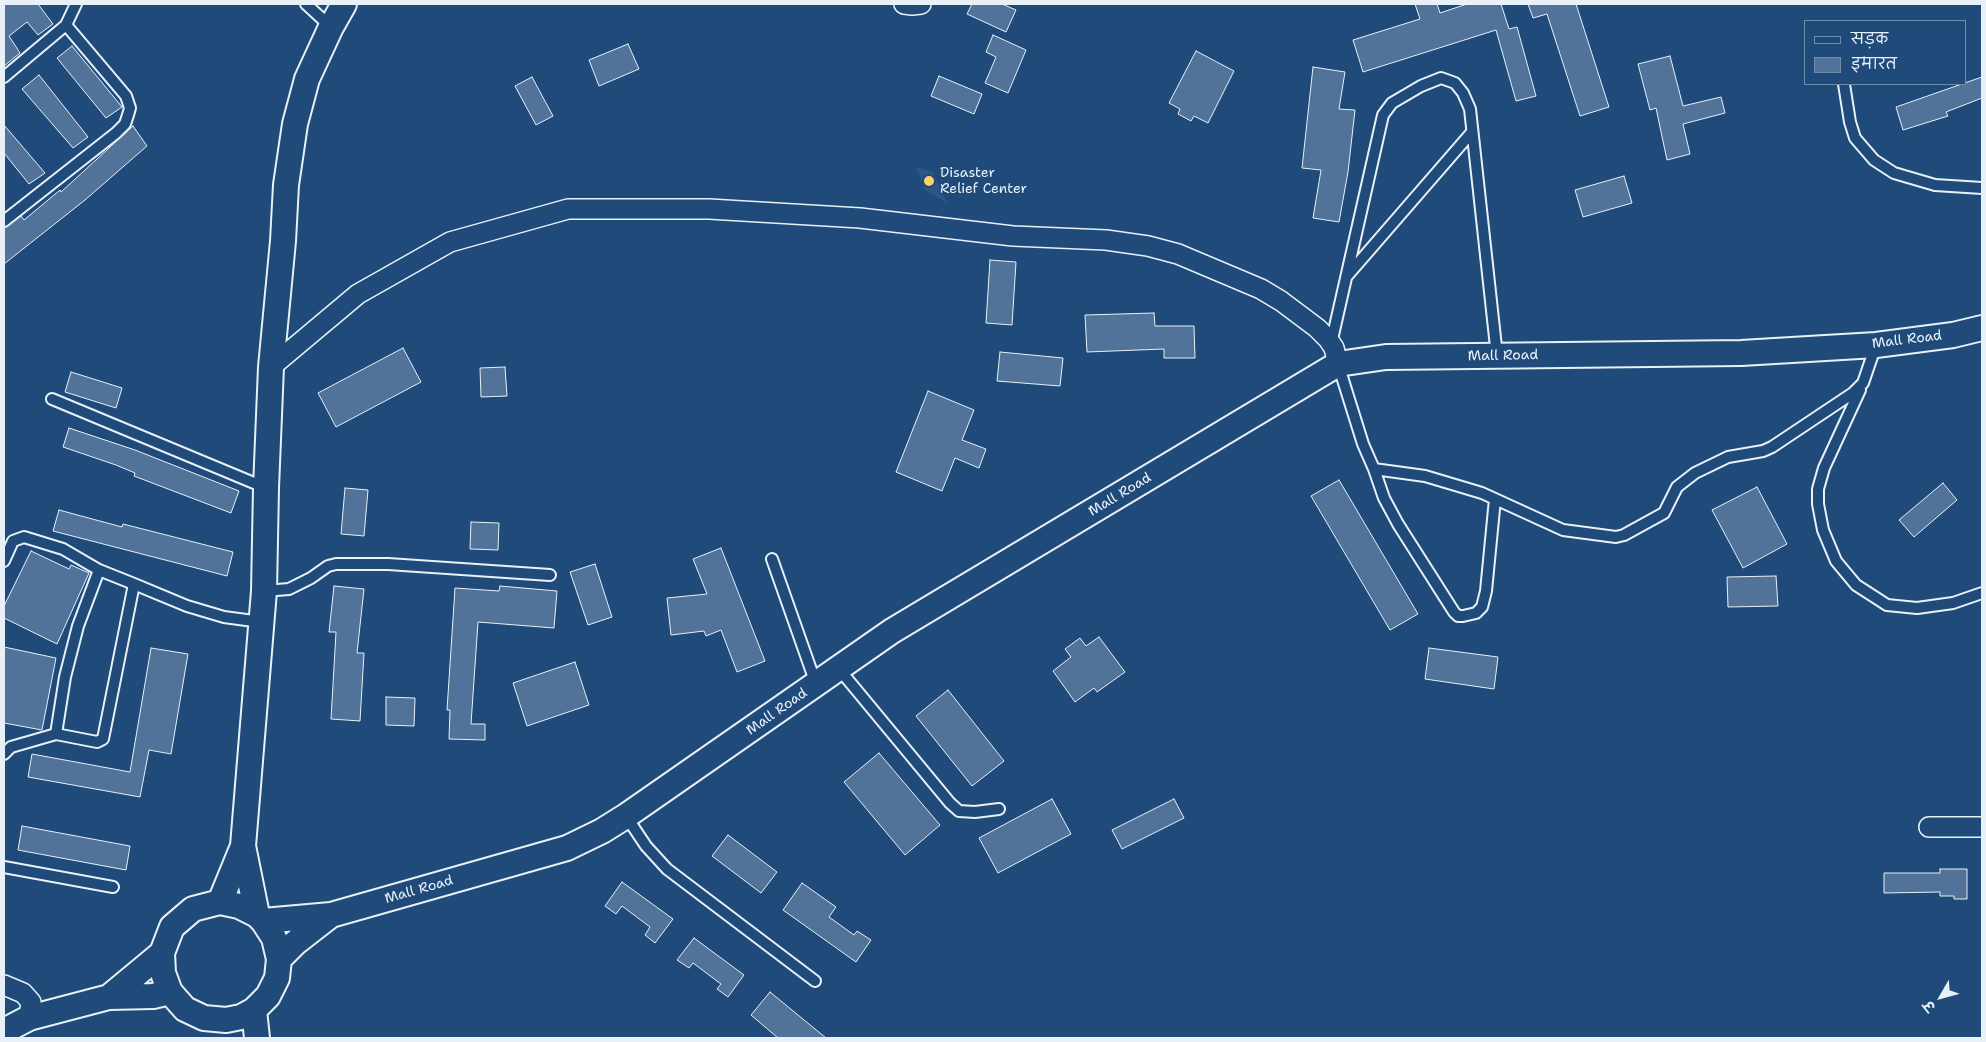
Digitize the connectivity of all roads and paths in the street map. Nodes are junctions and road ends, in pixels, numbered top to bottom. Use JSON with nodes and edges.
{"nodes":[{"id":1,"x":76,"y":4,"type":"edge"},
{"id":2,"x":306,"y":4,"type":"edge"},
{"id":3,"x":344,"y":4,"type":"edge"},
{"id":4,"x":904,"y":4,"type":"edge"},
{"id":5,"x":921,"y":4,"type":"edge"},
{"id":6,"x":66,"y":25,"type":"junction"},
{"id":7,"x":331,"y":26,"type":"junction"},
{"id":8,"x":4,"y":77,"type":"edge"},
{"id":9,"x":1844,"y":85,"type":"edge"},
{"id":10,"x":1472,"y":132,"type":"junction"},
{"id":11,"x":1982,"y":188,"type":"edge"},
{"id":12,"x":4,"y":221,"type":"edge"},
{"id":13,"x":1347,"y":276,"type":"junction"},
{"id":14,"x":1982,"y":328,"type":"edge"},
{"id":15,"x":1876,"y":345,"type":"junction"},
{"id":16,"x":1335,"y":354,"type":"junction"},
{"id":17,"x":1497,"y":356,"type":"junction"},
{"id":18,"x":271,"y":367,"type":"junction"},
{"id":19,"x":1863,"y":383,"type":"junction"},
{"id":20,"x":52,"y":399,"type":"dead end"},
{"id":21,"x":1374,"y":468,"type":"junction"},
{"id":22,"x":266,"y":488,"type":"junction"},
{"id":23,"x":1495,"y":499,"type":"junction"},
{"id":24,"x":772,"y":559,"type":"dead end"},
{"id":25,"x":4,"y":561,"type":"edge"},
{"id":26,"x":99,"y":570,"type":"junction"},
{"id":27,"x":550,"y":575,"type":"dead end"},
{"id":28,"x":134,"y":584,"type":"junction"},
{"id":29,"x":264,"y":592,"type":"junction"},
{"id":30,"x":1980,"y":596,"type":"edge"},
{"id":31,"x":261,"y":622,"type":"junction"},
{"id":32,"x":839,"y":669,"type":"junction"},
{"id":33,"x":816,"y":685,"type":"junction"},
{"id":34,"x":56,"y":734,"type":"junction"},
{"id":35,"x":4,"y":754,"type":"edge"},
{"id":36,"x":998,"y":810,"type":"dead end"},
{"id":37,"x":626,"y":816,"type":"junction"},
{"id":38,"x":1929,"y":827,"type":"dead end"},
{"id":39,"x":1982,"y":827,"type":"edge"},
{"id":40,"x":243,"y":846,"type":"junction"},
{"id":41,"x":4,"y":867,"type":"edge"},
{"id":42,"x":112,"y":887,"type":"dead end"},
{"id":43,"x":220,"y":902,"type":"junction"},
{"id":44,"x":331,"y":915,"type":"junction"},
{"id":45,"x":260,"y":918,"type":"junction"},
{"id":46,"x":162,"y":953,"type":"junction"},
{"id":47,"x":279,"y":959,"type":"junction"},
{"id":48,"x":815,"y":980,"type":"dead end"},
{"id":49,"x":4,"y":985,"type":"edge"},
{"id":50,"x":170,"y":992,"type":"junction"},
{"id":51,"x":109,"y":997,"type":"junction"},
{"id":52,"x":254,"y":1010,"type":"junction"},
{"id":53,"x":29,"y":1018,"type":"junction"},
{"id":54,"x":232,"y":1029,"type":"edge"},
{"id":55,"x":4,"y":1031,"type":"edge"},
{"id":56,"x":257,"y":1038,"type":"edge"}],
"edges":[{"from":1,"to":6,"type":"lane"},
{"from":2,"to":7,"type":"lane"},
{"from":3,"to":7,"type":"street"},
{"from":4,"to":5,"type":"street"},
{"from":6,"to":8,"type":"lane"},
{"from":6,"to":12,"type":"lane"},
{"from":7,"to":18,"type":"street"},
{"from":9,"to":11,"type":"lane"},
{"from":10,"to":13,"type":"lane"},
{"from":10,"to":13,"type":"lane"},
{"from":10,"to":17,"type":"lane"},
{"from":13,"to":16,"type":"lane"},
{"from":14,"to":15,"type":"street","name":"Mall Road"},
{"from":15,"to":17,"type":"street","name":"Mall Road"},
{"from":15,"to":19,"type":"lane"},
{"from":16,"to":17,"type":"street","name":"Mall Road"},
{"from":16,"to":18,"type":"street"},
{"from":16,"to":21,"type":"lane"},
{"from":16,"to":32,"type":"street","name":"Mall Road"},
{"from":18,"to":22,"type":"street"},
{"from":19,"to":23,"type":"lane"},
{"from":19,"to":30,"type":"lane"},
{"from":20,"to":22,"type":"lane"},
{"from":21,"to":23,"type":"lane"},
{"from":21,"to":23,"type":"lane"},
{"from":22,"to":29,"type":"street"},
{"from":24,"to":33,"type":"lane"},
{"from":25,"to":26,"type":"lane"},
{"from":26,"to":28,"type":"lane"},
{"from":26,"to":34,"type":"lane"},
{"from":27,"to":29,"type":"lane"},
{"from":28,"to":31,"type":"lane"},
{"from":28,"to":34,"type":"lane"},
{"from":29,"to":31,"type":"street"},
{"from":31,"to":40,"type":"street"},
{"from":32,"to":33,"type":"street","name":"Mall Road"},
{"from":32,"to":36,"type":"lane"},
{"from":33,"to":37,"type":"street","name":"Mall Road"},
{"from":34,"to":35,"type":"lane"},
{"from":37,"to":44,"type":"street","name":"Mall Road"},
{"from":37,"to":48,"type":"lane"},
{"from":38,"to":39,"type":"street"},
{"from":40,"to":43,"type":"street"},
{"from":40,"to":45,"type":"street"},
{"from":41,"to":42,"type":"lane"},
{"from":43,"to":45,"type":"street"},
{"from":43,"to":46,"type":"street"},
{"from":44,"to":45,"type":"street"},
{"from":44,"to":47,"type":"street"},
{"from":45,"to":47,"type":"street"},
{"from":46,"to":50,"type":"street"},
{"from":46,"to":51,"type":"street"},
{"from":47,"to":52,"type":"street"},
{"from":49,"to":53,"type":"street"},
{"from":50,"to":51,"type":"street"},
{"from":50,"to":54,"type":"street"},
{"from":51,"to":53,"type":"street"},
{"from":52,"to":54,"type":"street"},
{"from":52,"to":56,"type":"street"},
{"from":53,"to":55,"type":"street"}]}
